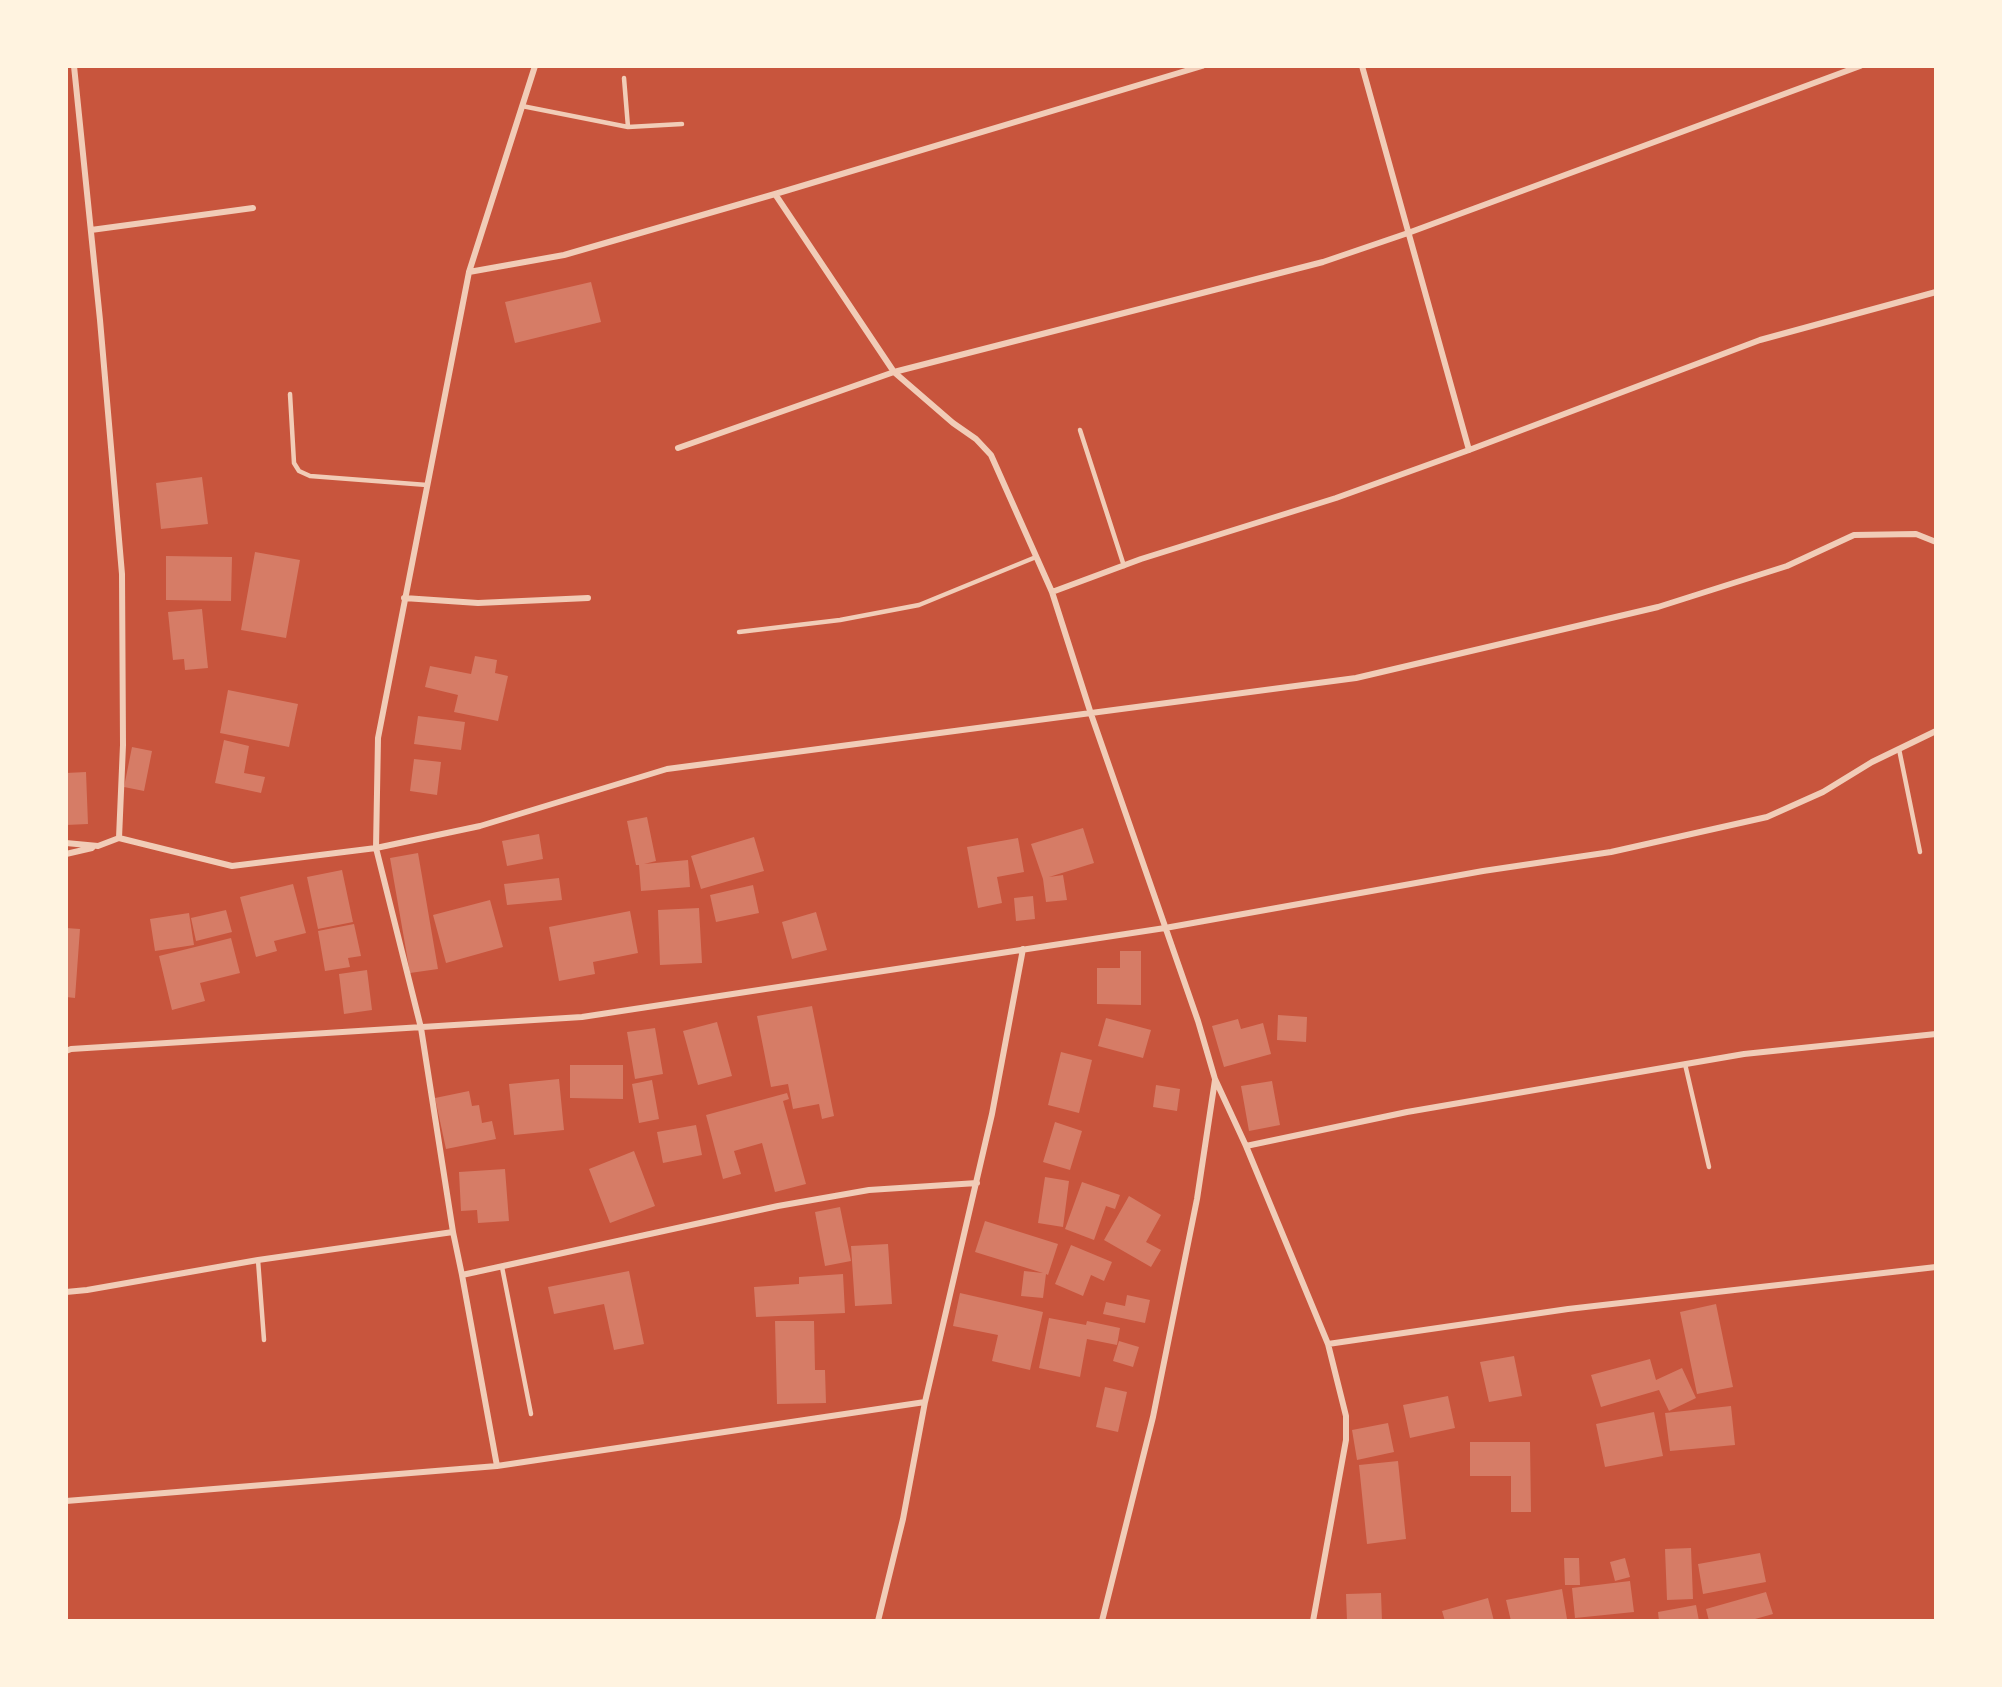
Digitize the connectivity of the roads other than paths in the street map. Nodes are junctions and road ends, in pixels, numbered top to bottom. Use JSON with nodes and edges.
{"nodes":[{"id":1,"x":74,"y":66,"type":"edge"},
{"id":2,"x":535,"y":66,"type":"edge"},
{"id":3,"x":1203,"y":66,"type":"edge"},
{"id":4,"x":1362,"y":66,"type":"edge"},
{"id":5,"x":1860,"y":66,"type":"edge"},
{"id":6,"x":624,"y":78,"type":"dead end"},
{"id":7,"x":522,"y":106,"type":"junction"},
{"id":8,"x":682,"y":124,"type":"dead end"},
{"id":9,"x":628,"y":127,"type":"junction"},
{"id":10,"x":775,"y":194,"type":"junction"},
{"id":11,"x":253,"y":208,"type":"dead end"},
{"id":12,"x":91,"y":230,"type":"junction"},
{"id":13,"x":1408,"y":233,"type":"junction"},
{"id":14,"x":469,"y":272,"type":"junction"},
{"id":15,"x":1936,"y":292,"type":"edge"},
{"id":16,"x":894,"y":372,"type":"junction"},
{"id":17,"x":290,"y":394,"type":"dead end"},
{"id":18,"x":1080,"y":430,"type":"dead end"},
{"id":19,"x":678,"y":448,"type":"dead end"},
{"id":20,"x":1469,"y":450,"type":"junction"},
{"id":21,"x":427,"y":484,"type":"junction"},
{"id":22,"x":1936,"y":542,"type":"edge"},
{"id":23,"x":1036,"y":557,"type":"junction"},
{"id":24,"x":1124,"y":566,"type":"junction"},
{"id":25,"x":1052,"y":592,"type":"junction"},
{"id":26,"x":404,"y":598,"type":"junction"},
{"id":27,"x":588,"y":598,"type":"dead end"},
{"id":28,"x":739,"y":632,"type":"dead end"},
{"id":29,"x":1091,"y":714,"type":"junction"},
{"id":30,"x":1936,"y":731,"type":"edge"},
{"id":31,"x":1899,"y":749,"type":"junction"},
{"id":32,"x":119,"y":838,"type":"junction"},
{"id":33,"x":66,"y":843,"type":"edge"},
{"id":34,"x":98,"y":846,"type":"junction"},
{"id":35,"x":376,"y":848,"type":"junction"},
{"id":36,"x":1920,"y":852,"type":"dead end"},
{"id":37,"x":66,"y":854,"type":"edge"},
{"id":38,"x":1165,"y":928,"type":"junction"},
{"id":39,"x":1023,"y":949,"type":"junction"},
{"id":40,"x":421,"y":1028,"type":"junction"},
{"id":41,"x":1936,"y":1034,"type":"edge"},
{"id":42,"x":66,"y":1051,"type":"edge"},
{"id":43,"x":1685,"y":1064,"type":"junction"},
{"id":44,"x":1215,"y":1079,"type":"junction"},
{"id":45,"x":1246,"y":1146,"type":"junction"},
{"id":46,"x":1709,"y":1167,"type":"dead end"},
{"id":47,"x":976,"y":1183,"type":"junction"},
{"id":48,"x":453,"y":1232,"type":"junction"},
{"id":49,"x":258,"y":1260,"type":"junction"},
{"id":50,"x":502,"y":1267,"type":"junction"},
{"id":51,"x":1936,"y":1267,"type":"edge"},
{"id":52,"x":462,"y":1275,"type":"junction"},
{"id":53,"x":66,"y":1292,"type":"edge"},
{"id":54,"x":264,"y":1340,"type":"dead end"},
{"id":55,"x":1328,"y":1344,"type":"junction"},
{"id":56,"x":925,"y":1402,"type":"junction"},
{"id":57,"x":531,"y":1414,"type":"dead end"},
{"id":58,"x":496,"y":1466,"type":"junction"},
{"id":59,"x":66,"y":1501,"type":"edge"},
{"id":60,"x":878,"y":1621,"type":"edge"},
{"id":61,"x":1102,"y":1621,"type":"edge"},
{"id":62,"x":1313,"y":1621,"type":"edge"}],
"edges":[{"from":1,"to":12,"type":"street"},
{"from":2,"to":7,"type":"street"},
{"from":3,"to":10,"type":"street"},
{"from":4,"to":13,"type":"street"},
{"from":5,"to":13,"type":"street"},
{"from":6,"to":9,"type":"lane"},
{"from":7,"to":9,"type":"lane"},
{"from":7,"to":14,"type":"street"},
{"from":8,"to":9,"type":"lane"},
{"from":10,"to":14,"type":"street"},
{"from":10,"to":16,"type":"street"},
{"from":11,"to":12,"type":"street"},
{"from":12,"to":32,"type":"street"},
{"from":13,"to":16,"type":"street"},
{"from":13,"to":20,"type":"street"},
{"from":14,"to":21,"type":"street"},
{"from":15,"to":20,"type":"street"},
{"from":16,"to":19,"type":"street"},
{"from":16,"to":23,"type":"street"},
{"from":17,"to":21,"type":"lane"},
{"from":18,"to":24,"type":"lane"},
{"from":20,"to":24,"type":"street"},
{"from":21,"to":26,"type":"street"},
{"from":22,"to":29,"type":"street"},
{"from":23,"to":25,"type":"street"},
{"from":23,"to":28,"type":"lane"},
{"from":24,"to":25,"type":"street"},
{"from":25,"to":29,"type":"street"},
{"from":26,"to":27,"type":"street"},
{"from":26,"to":35,"type":"street"},
{"from":29,"to":35,"type":"street"},
{"from":29,"to":38,"type":"street"},
{"from":30,"to":31,"type":"street"},
{"from":31,"to":36,"type":"lane"},
{"from":31,"to":38,"type":"street"},
{"from":32,"to":34,"type":"street"},
{"from":32,"to":35,"type":"street"},
{"from":33,"to":34,"type":"street"},
{"from":34,"to":37,"type":"street"},
{"from":35,"to":40,"type":"street"},
{"from":38,"to":39,"type":"street"},
{"from":38,"to":44,"type":"street"},
{"from":39,"to":40,"type":"street"},
{"from":39,"to":47,"type":"street"},
{"from":40,"to":42,"type":"street"},
{"from":40,"to":48,"type":"street"},
{"from":41,"to":43,"type":"street"},
{"from":43,"to":45,"type":"street"},
{"from":43,"to":46,"type":"lane"},
{"from":44,"to":45,"type":"street"},
{"from":44,"to":61,"type":"street"},
{"from":45,"to":55,"type":"street"},
{"from":47,"to":50,"type":"street"},
{"from":47,"to":56,"type":"street"},
{"from":48,"to":49,"type":"street"},
{"from":48,"to":52,"type":"street"},
{"from":49,"to":53,"type":"street"},
{"from":49,"to":54,"type":"lane"},
{"from":50,"to":52,"type":"street"},
{"from":50,"to":57,"type":"lane"},
{"from":51,"to":55,"type":"street"},
{"from":52,"to":58,"type":"street"},
{"from":55,"to":62,"type":"street"},
{"from":56,"to":58,"type":"street"},
{"from":56,"to":60,"type":"street"},
{"from":58,"to":59,"type":"street"}]}
